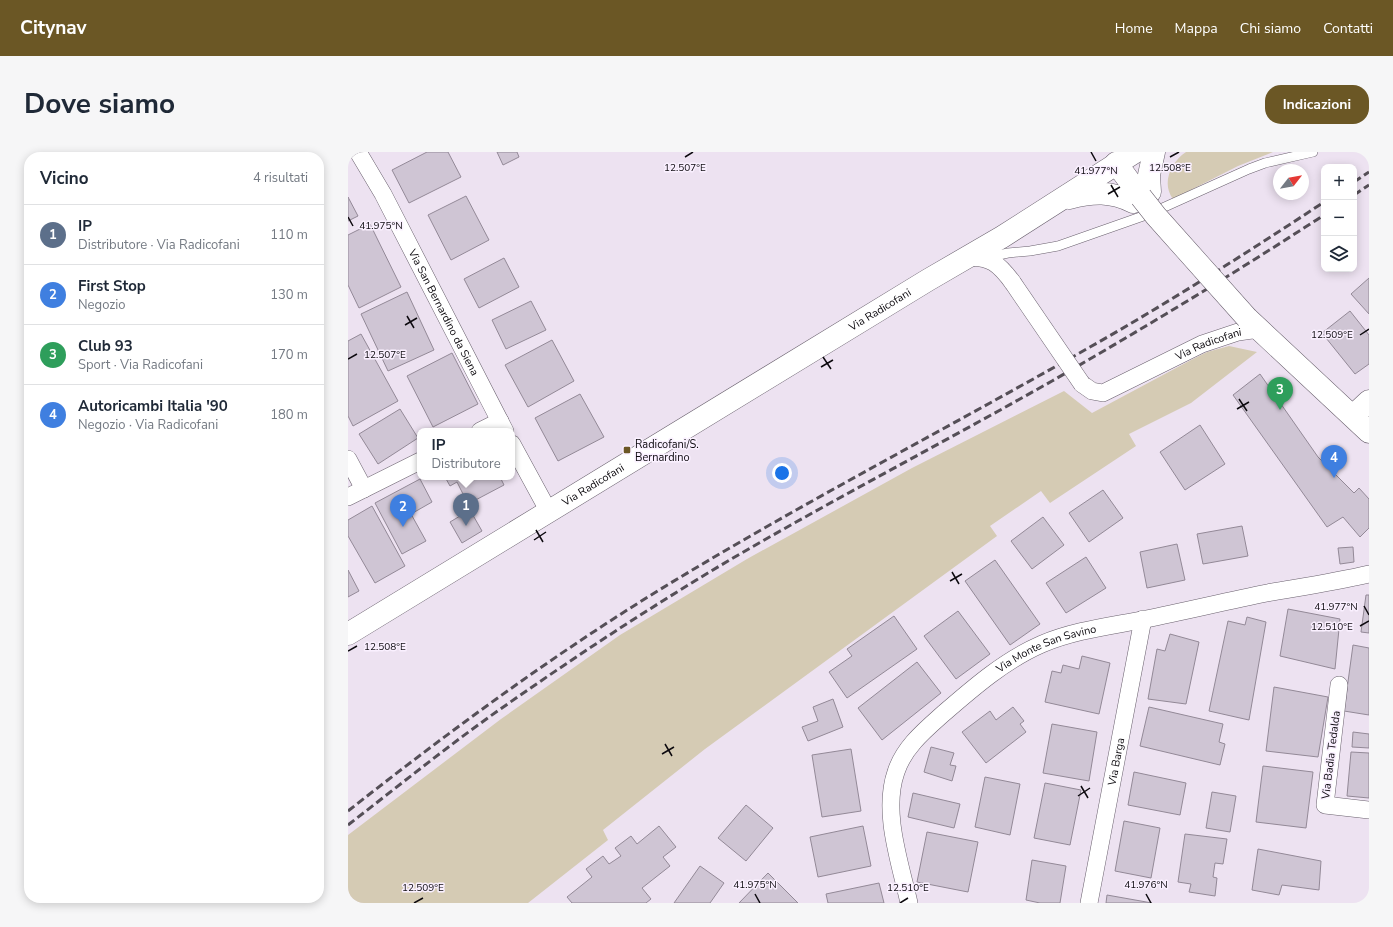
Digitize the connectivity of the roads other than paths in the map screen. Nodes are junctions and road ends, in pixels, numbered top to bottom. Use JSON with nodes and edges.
{"nodes":[{"id":1,"x":358,"y":152,"type":"edge"},
{"id":2,"x":1136,"y":152,"type":"edge"},
{"id":3,"x":1154,"y":152,"type":"edge"},
{"id":4,"x":1313,"y":152,"type":"edge"},
{"id":5,"x":1116,"y":163,"type":"junction"},
{"id":6,"x":1141,"y":197,"type":"junction"},
{"id":7,"x":1056,"y":202,"type":"junction"},
{"id":8,"x":975,"y":258,"type":"junction"},
{"id":9,"x":1253,"y":324,"type":"junction"},
{"id":10,"x":1369,"y":401,"type":"edge"},
{"id":11,"x":1352,"y":416,"type":"junction"},
{"id":12,"x":502,"y":426,"type":"edge"},
{"id":13,"x":1369,"y":432,"type":"edge"},
{"id":14,"x":515,"y":450,"type":"edge"},
{"id":15,"x":348,"y":459,"type":"edge"},
{"id":16,"x":417,"y":462,"type":"edge"},
{"id":17,"x":364,"y":489,"type":"junction"},
{"id":18,"x":348,"y":497,"type":"edge"},
{"id":19,"x":549,"y":512,"type":"junction"},
{"id":20,"x":1369,"y":574,"type":"edge"},
{"id":21,"x":1143,"y":619,"type":"junction"},
{"id":22,"x":348,"y":634,"type":"edge"},
{"id":23,"x":1339,"y":684,"type":"dead end"},
{"id":24,"x":1369,"y":810,"type":"edge"},
{"id":25,"x":909,"y":903,"type":"edge"},
{"id":26,"x":1089,"y":903,"type":"edge"}],
"edges":[{"from":1,"to":12,"type":"street","name":"Via San Bernardino da Siena"},
{"from":2,"to":5,"type":"street"},
{"from":3,"to":6,"type":"street"},
{"from":4,"to":8,"type":"lane"},
{"from":5,"to":6,"type":"street"},
{"from":5,"to":7,"type":"street"},
{"from":6,"to":7,"type":"street"},
{"from":6,"to":9,"type":"street","bridge":true},
{"from":7,"to":8,"type":"street"},
{"from":8,"to":9,"type":"street","name":"Via Radicofani","bridge":true},
{"from":8,"to":19,"type":"street","name":"Via Radicofani"},
{"from":9,"to":11,"type":"street"},
{"from":10,"to":11,"type":"street"},
{"from":11,"to":13,"type":"street"},
{"from":14,"to":19,"type":"street"},
{"from":15,"to":17,"type":"street"},
{"from":16,"to":17,"type":"street"},
{"from":17,"to":18,"type":"street"},
{"from":19,"to":22,"type":"street","name":"Via Radicofani"},
{"from":20,"to":21,"type":"street","name":"Via Monte San Savino"},
{"from":21,"to":25,"type":"street","name":"Via Monte San Savino"},
{"from":21,"to":26,"type":"street","name":"Via Barga"},
{"from":23,"to":24,"type":"street","name":"Via Badia Tedalda"}]}
